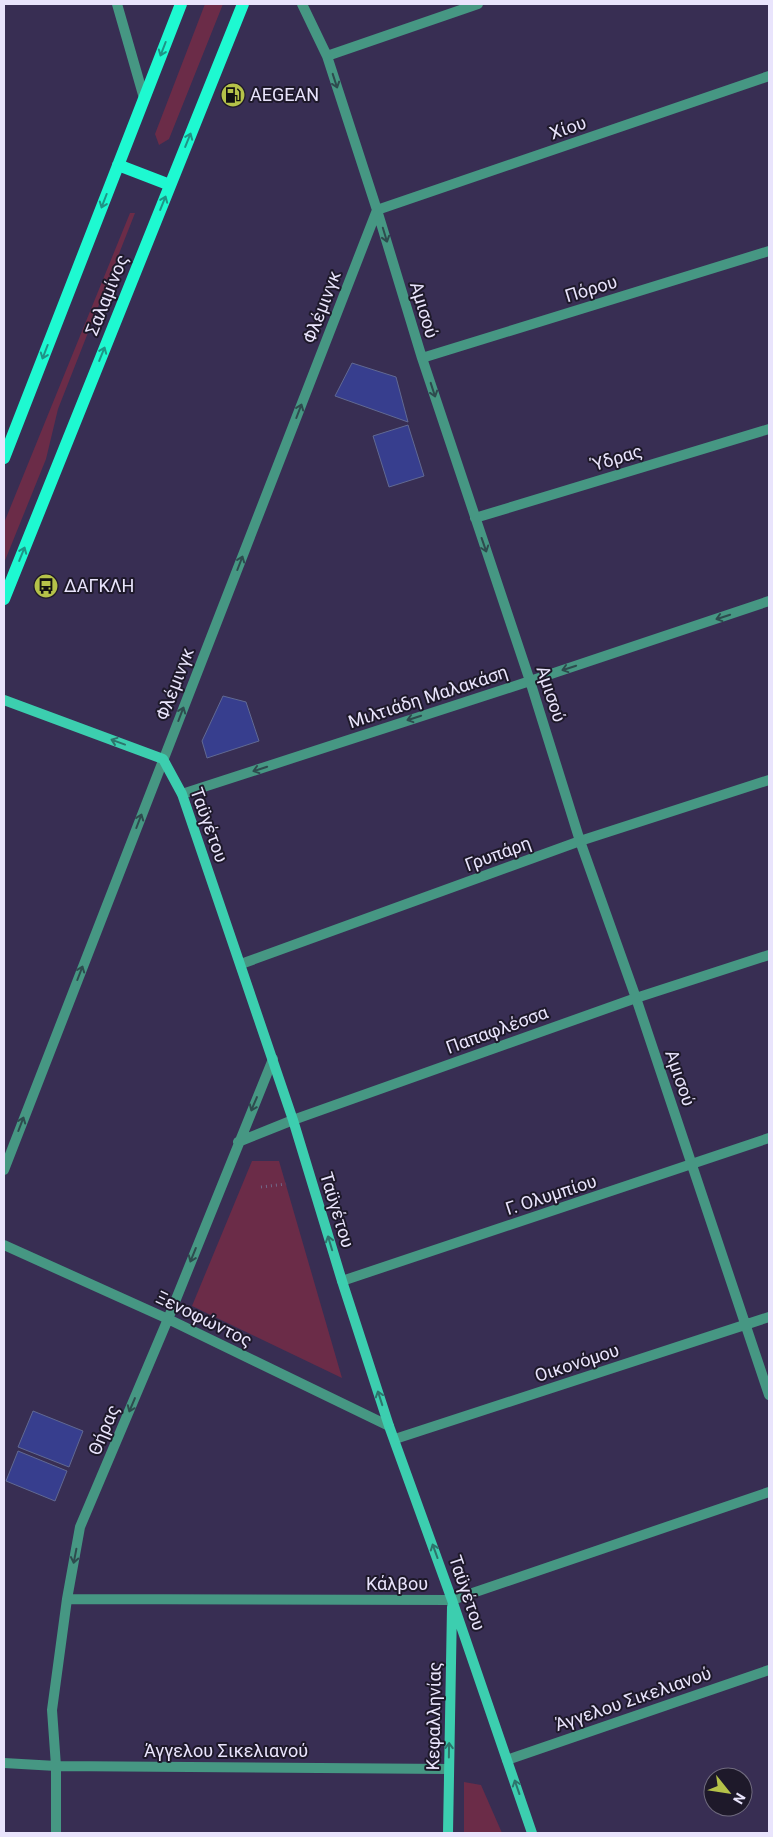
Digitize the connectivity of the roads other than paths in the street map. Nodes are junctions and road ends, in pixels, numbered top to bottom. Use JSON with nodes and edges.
{"nodes":[{"id":1,"x":117,"y":4,"type":"edge"},
{"id":2,"x":181,"y":4,"type":"edge"},
{"id":3,"x":243,"y":4,"type":"edge"},
{"id":4,"x":302,"y":4,"type":"edge"},
{"id":5,"x":478,"y":4,"type":"edge"},
{"id":6,"x":327,"y":56,"type":"junction"},
{"id":7,"x":769,"y":76,"type":"edge"},
{"id":8,"x":144,"y":98,"type":"junction"},
{"id":9,"x":118,"y":165,"type":"junction"},
{"id":10,"x":170,"y":185,"type":"junction"},
{"id":11,"x":377,"y":210,"type":"junction"},
{"id":12,"x":769,"y":251,"type":"edge"},
{"id":13,"x":422,"y":358,"type":"junction"},
{"id":14,"x":769,"y":428,"type":"edge"},
{"id":15,"x":4,"y":458,"type":"edge"},
{"id":16,"x":475,"y":518,"type":"junction"},
{"id":17,"x":4,"y":599,"type":"edge"},
{"id":18,"x":769,"y":601,"type":"edge"},
{"id":19,"x":530,"y":681,"type":"junction"},
{"id":20,"x":4,"y":700,"type":"edge"},
{"id":21,"x":163,"y":759,"type":"junction"},
{"id":22,"x":769,"y":780,"type":"edge"},
{"id":23,"x":182,"y":794,"type":"junction"},
{"id":24,"x":580,"y":841,"type":"junction"},
{"id":25,"x":769,"y":955,"type":"edge"},
{"id":26,"x":241,"y":964,"type":"junction"},
{"id":27,"x":636,"y":998,"type":"junction"},
{"id":28,"x":272,"y":1059,"type":"junction"},
{"id":29,"x":293,"y":1120,"type":"junction"},
{"id":30,"x":769,"y":1138,"type":"edge"},
{"id":31,"x":238,"y":1142,"type":"junction"},
{"id":32,"x":692,"y":1166,"type":"junction"},
{"id":33,"x":4,"y":1170,"type":"edge"},
{"id":34,"x":4,"y":1245,"type":"edge"},
{"id":35,"x":342,"y":1281,"type":"junction"},
{"id":36,"x":769,"y":1317,"type":"edge"},
{"id":37,"x":168,"y":1319,"type":"junction"},
{"id":38,"x":745,"y":1326,"type":"junction"},
{"id":39,"x":769,"y":1395,"type":"edge"},
{"id":40,"x":389,"y":1426,"type":"junction"},
{"id":41,"x":395,"y":1439,"type":"junction"},
{"id":42,"x":769,"y":1492,"type":"edge"},
{"id":43,"x":67,"y":1600,"type":"junction"},
{"id":44,"x":452,"y":1600,"type":"junction"},
{"id":45,"x":769,"y":1670,"type":"edge"},
{"id":46,"x":507,"y":1760,"type":"junction"},
{"id":47,"x":4,"y":1763,"type":"edge"},
{"id":48,"x":56,"y":1766,"type":"junction"},
{"id":49,"x":449,"y":1769,"type":"junction"},
{"id":50,"x":56,"y":1833,"type":"edge"},
{"id":51,"x":448,"y":1833,"type":"edge"},
{"id":52,"x":532,"y":1833,"type":"edge"}],
"edges":[{"from":1,"to":8,"type":"street"},
{"from":2,"to":8,"type":"main road","name":"Σαλαμίνος","one_way":true},
{"from":10,"to":3,"type":"main road","name":"Σαλαμίνος","one_way":true},
{"from":4,"to":6,"type":"street","name":"Αμισού"},
{"from":5,"to":6,"type":"street"},
{"from":6,"to":11,"type":"street","name":"Αμισού","one_way":true},
{"from":7,"to":11,"type":"street","name":"Χίου"},
{"from":8,"to":9,"type":"main road","name":"Σαλαμίνος"},
{"from":9,"to":10,"type":"main road"},
{"from":9,"to":15,"type":"main road","name":"Σαλαμίνος","one_way":true},
{"from":17,"to":10,"type":"main road","name":"Σαλαμίνος","one_way":true},
{"from":11,"to":13,"type":"street","name":"Αμισού","one_way":true},
{"from":21,"to":11,"type":"street","name":"Φλέμινγκ","one_way":true},
{"from":12,"to":13,"type":"street","name":"Πόρου"},
{"from":13,"to":16,"type":"street","name":"Αμισού","one_way":true},
{"from":14,"to":16,"type":"street","name":"Ύδρας"},
{"from":16,"to":19,"type":"street","name":"Αμισού","one_way":true},
{"from":18,"to":19,"type":"street","name":"Μιλτιάδη Μαλακάση","one_way":true},
{"from":19,"to":23,"type":"street","name":"Μιλτιάδη Μαλακάση","one_way":true},
{"from":19,"to":24,"type":"street","name":"Αμισού"},
{"from":21,"to":20,"type":"street","one_way":true},
{"from":21,"to":23,"type":"street","name":"Ταϋγέτου"},
{"from":33,"to":21,"type":"street","name":"Φλέμινγκ","one_way":true},
{"from":22,"to":24,"type":"street","name":"Γρυπάρη"},
{"from":23,"to":26,"type":"street","name":"Ταϋγέτου"},
{"from":24,"to":26,"type":"street","name":"Γρυπάρη"},
{"from":24,"to":27,"type":"street","name":"Αμισού"},
{"from":25,"to":27,"type":"street","name":"Παπαφλέσσα"},
{"from":26,"to":28,"type":"street","name":"Ταϋγέτου"},
{"from":27,"to":29,"type":"street","name":"Παπαφλέσσα"},
{"from":27,"to":32,"type":"street","name":"Αμισού"},
{"from":28,"to":29,"type":"street","name":"Ταϋγέτου"},
{"from":28,"to":31,"type":"street","name":"Θήρας","one_way":true},
{"from":29,"to":31,"type":"street","name":"Παπαφλέσσα"},
{"from":35,"to":29,"type":"street","name":"Ταϋγέτου","one_way":true},
{"from":30,"to":32,"type":"street","name":"Γ. Ολυμπίου"},
{"from":31,"to":37,"type":"street","name":"Θήρας","one_way":true},
{"from":32,"to":35,"type":"street","name":"Γ. Ολυμπίου"},
{"from":32,"to":38,"type":"street","name":"Αμισού"},
{"from":34,"to":37,"type":"street","name":"Ξενοφώντος"},
{"from":40,"to":35,"type":"street","name":"Ταϋγέτου","one_way":true},
{"from":36,"to":38,"type":"street","name":"Οικονόμου"},
{"from":37,"to":40,"type":"street","name":"Ξενοφώντος"},
{"from":37,"to":43,"type":"street","name":"Θήρας","one_way":true},
{"from":38,"to":39,"type":"street","name":"Αμισού"},
{"from":38,"to":41,"type":"street","name":"Οικονόμου"},
{"from":40,"to":41,"type":"street","name":"Ταϋγέτου"},
{"from":44,"to":41,"type":"street","name":"Ταϋγέτου","one_way":true},
{"from":42,"to":44,"type":"street","name":"Κάλβου"},
{"from":43,"to":44,"type":"street","name":"Κάλβου"},
{"from":43,"to":48,"type":"street","name":"Θήρας"},
{"from":44,"to":46,"type":"street","name":"Ταϋγέτου"},
{"from":49,"to":44,"type":"street","name":"Κεφαλληνίας","one_way":true},
{"from":45,"to":46,"type":"street","name":"Άγγελου Σικελιανού"},
{"from":52,"to":46,"type":"street","name":"Ταϋγέτου","one_way":true},
{"from":47,"to":48,"type":"street","name":"Άγγελου Σικελιανού"},
{"from":48,"to":49,"type":"street","name":"Άγγελου Σικελιανού"},
{"from":48,"to":50,"type":"street","name":"Θήρας"},
{"from":49,"to":51,"type":"street","name":"Κεφαλληνίας"}]}
